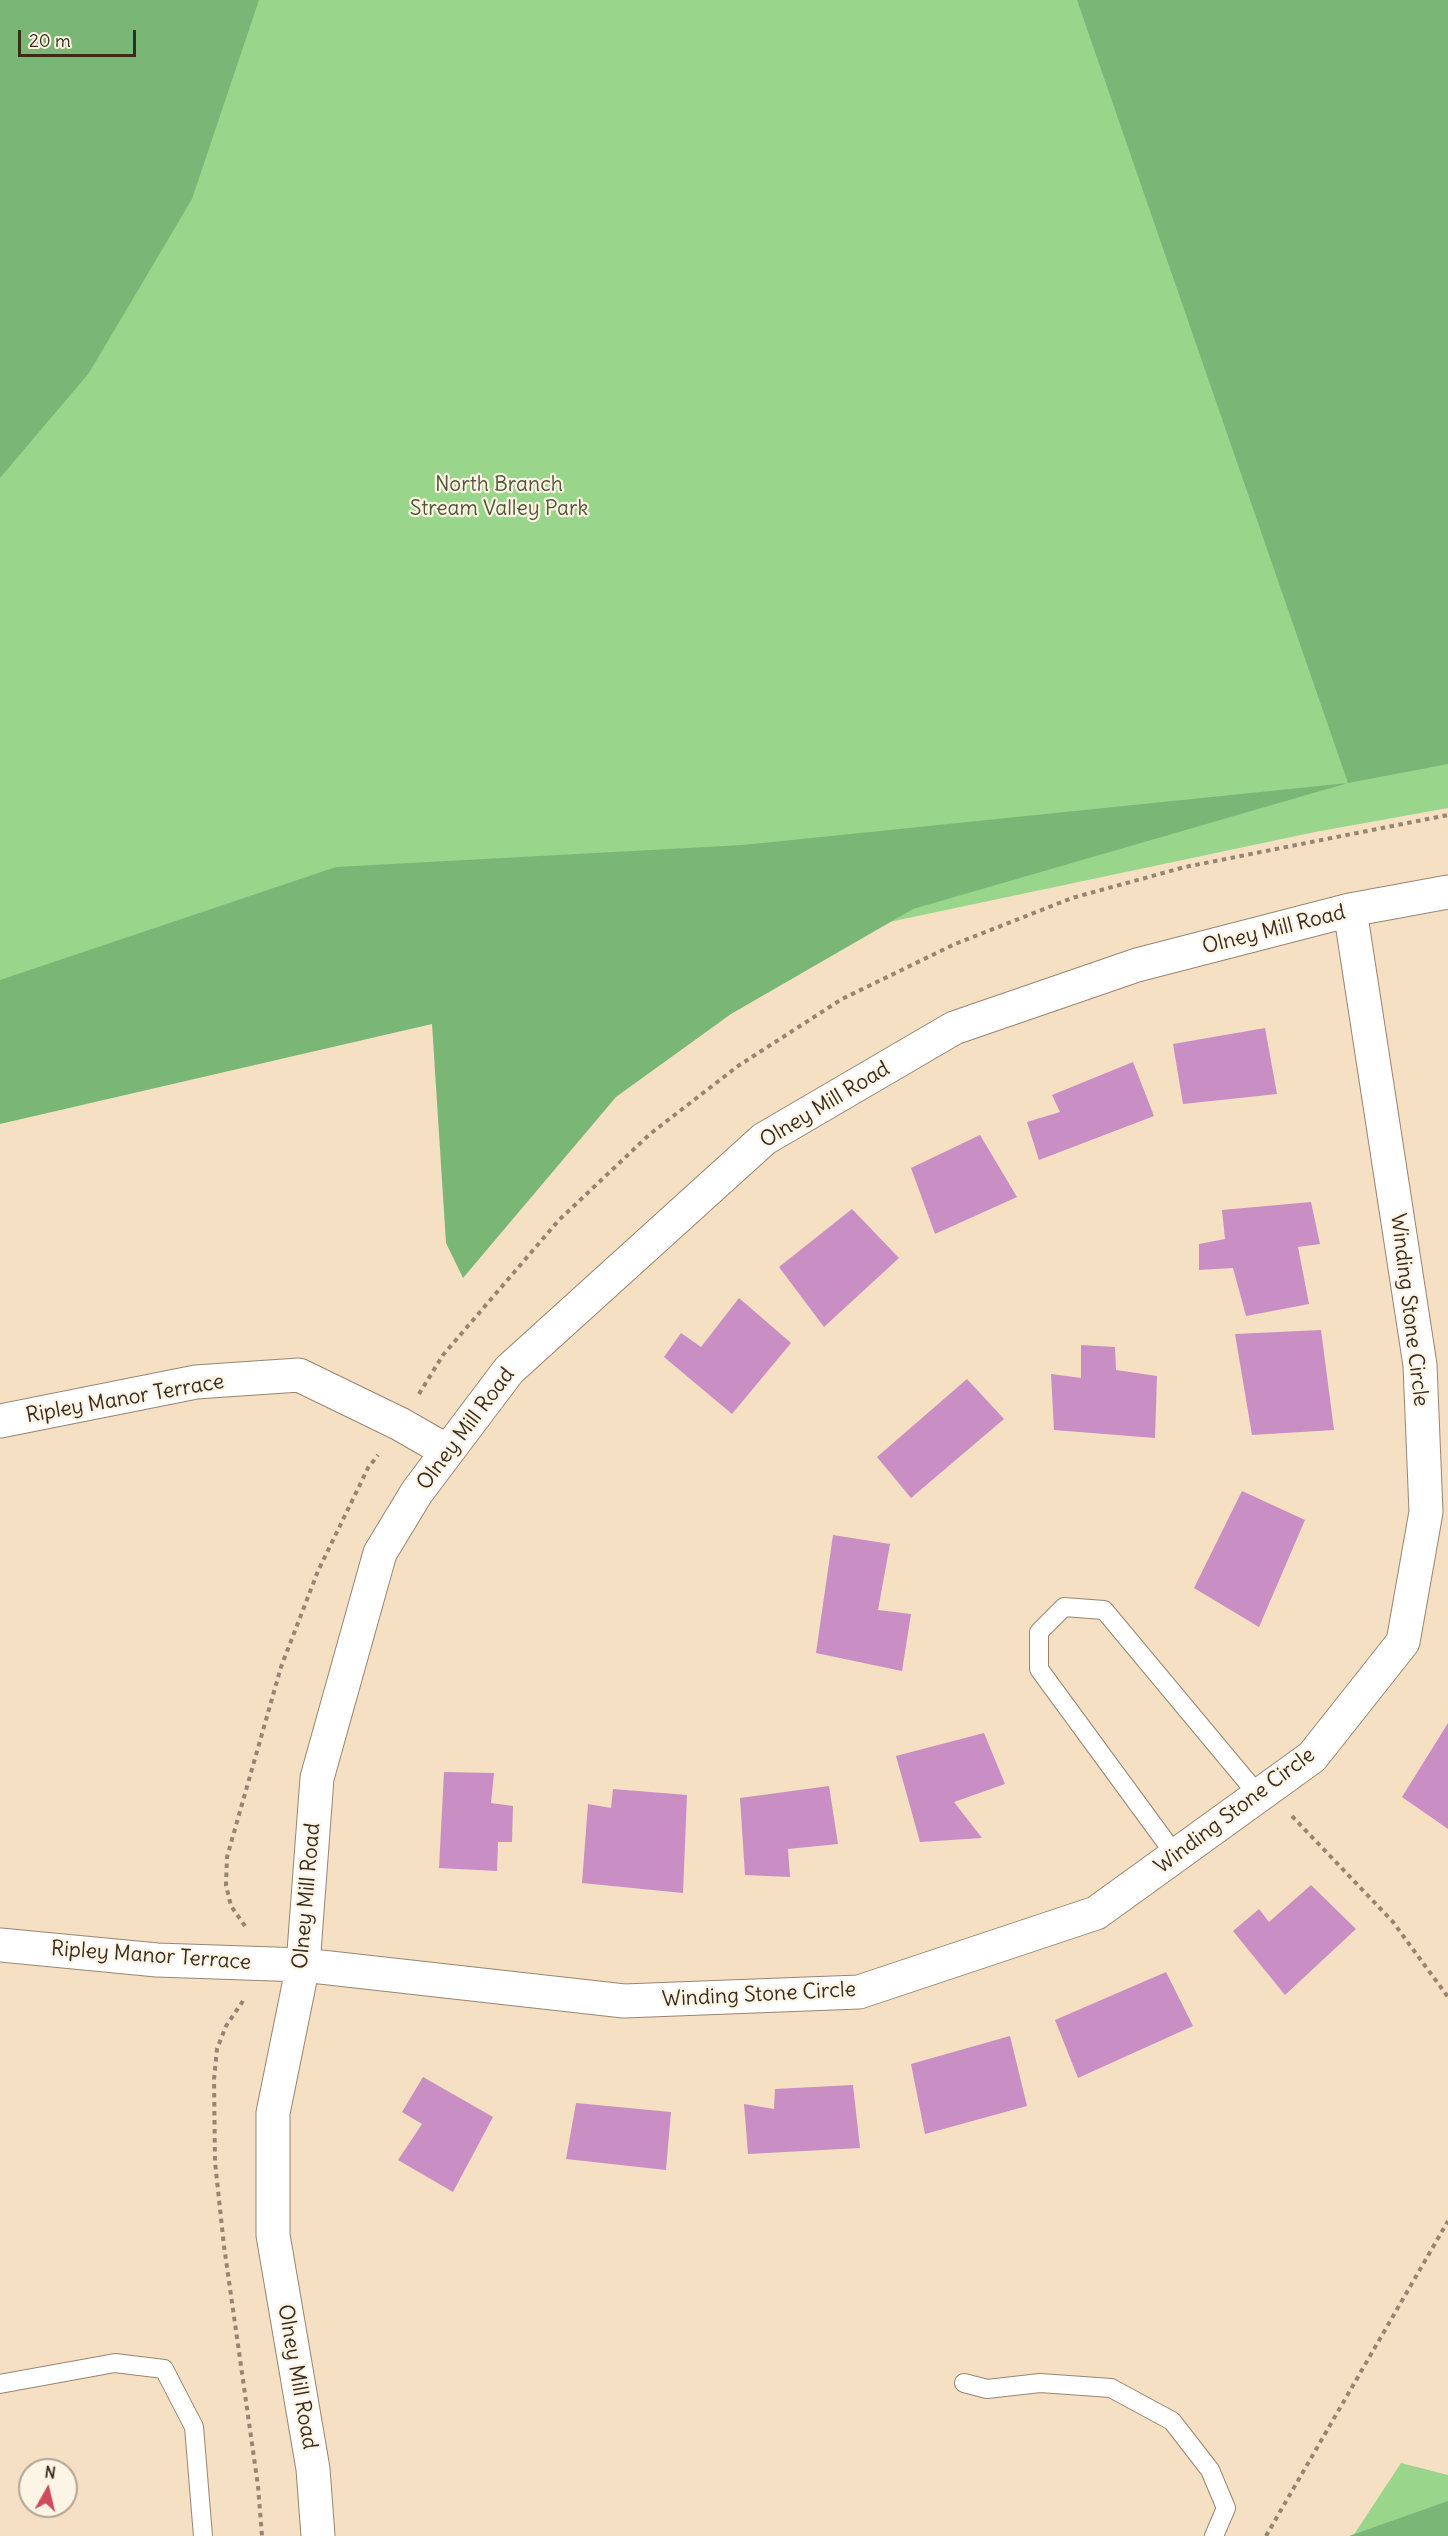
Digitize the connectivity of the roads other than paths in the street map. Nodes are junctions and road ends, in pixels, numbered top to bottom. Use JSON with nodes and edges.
{"nodes":[{"id":1,"x":1448,"y":892,"type":"edge"},
{"id":2,"x":1350,"y":910,"type":"junction"},
{"id":3,"x":0,"y":1421,"type":"edge"},
{"id":4,"x":447,"y":1450,"type":"junction"},
{"id":5,"x":1263,"y":1793,"type":"junction"},
{"id":6,"x":1176,"y":1856,"type":"junction"},
{"id":7,"x":0,"y":1945,"type":"edge"},
{"id":8,"x":303,"y":1965,"type":"junction"},
{"id":9,"x":964,"y":2383,"type":"dead end"},
{"id":10,"x":0,"y":2384,"type":"edge"},
{"id":11,"x":203,"y":2536,"type":"edge"},
{"id":12,"x":318,"y":2536,"type":"edge"},
{"id":13,"x":1214,"y":2536,"type":"edge"}],
"edges":[{"from":1,"to":2,"type":"street","name":"Olney Mill Road"},
{"from":2,"to":4,"type":"street","name":"Olney Mill Road"},
{"from":2,"to":5,"type":"street","name":"Winding Stone Circle"},
{"from":3,"to":4,"type":"street","name":"Ripley Manor Terrace"},
{"from":4,"to":8,"type":"street","name":"Olney Mill Road"},
{"from":5,"to":6,"type":"street","name":"Winding Stone Circle"},
{"from":5,"to":6,"type":"lane"},
{"from":6,"to":8,"type":"street","name":"Winding Stone Circle"},
{"from":7,"to":8,"type":"street","name":"Ripley Manor Terrace"},
{"from":8,"to":12,"type":"street","name":"Olney Mill Road"},
{"from":9,"to":13,"type":"lane"},
{"from":10,"to":11,"type":"lane"}]}
